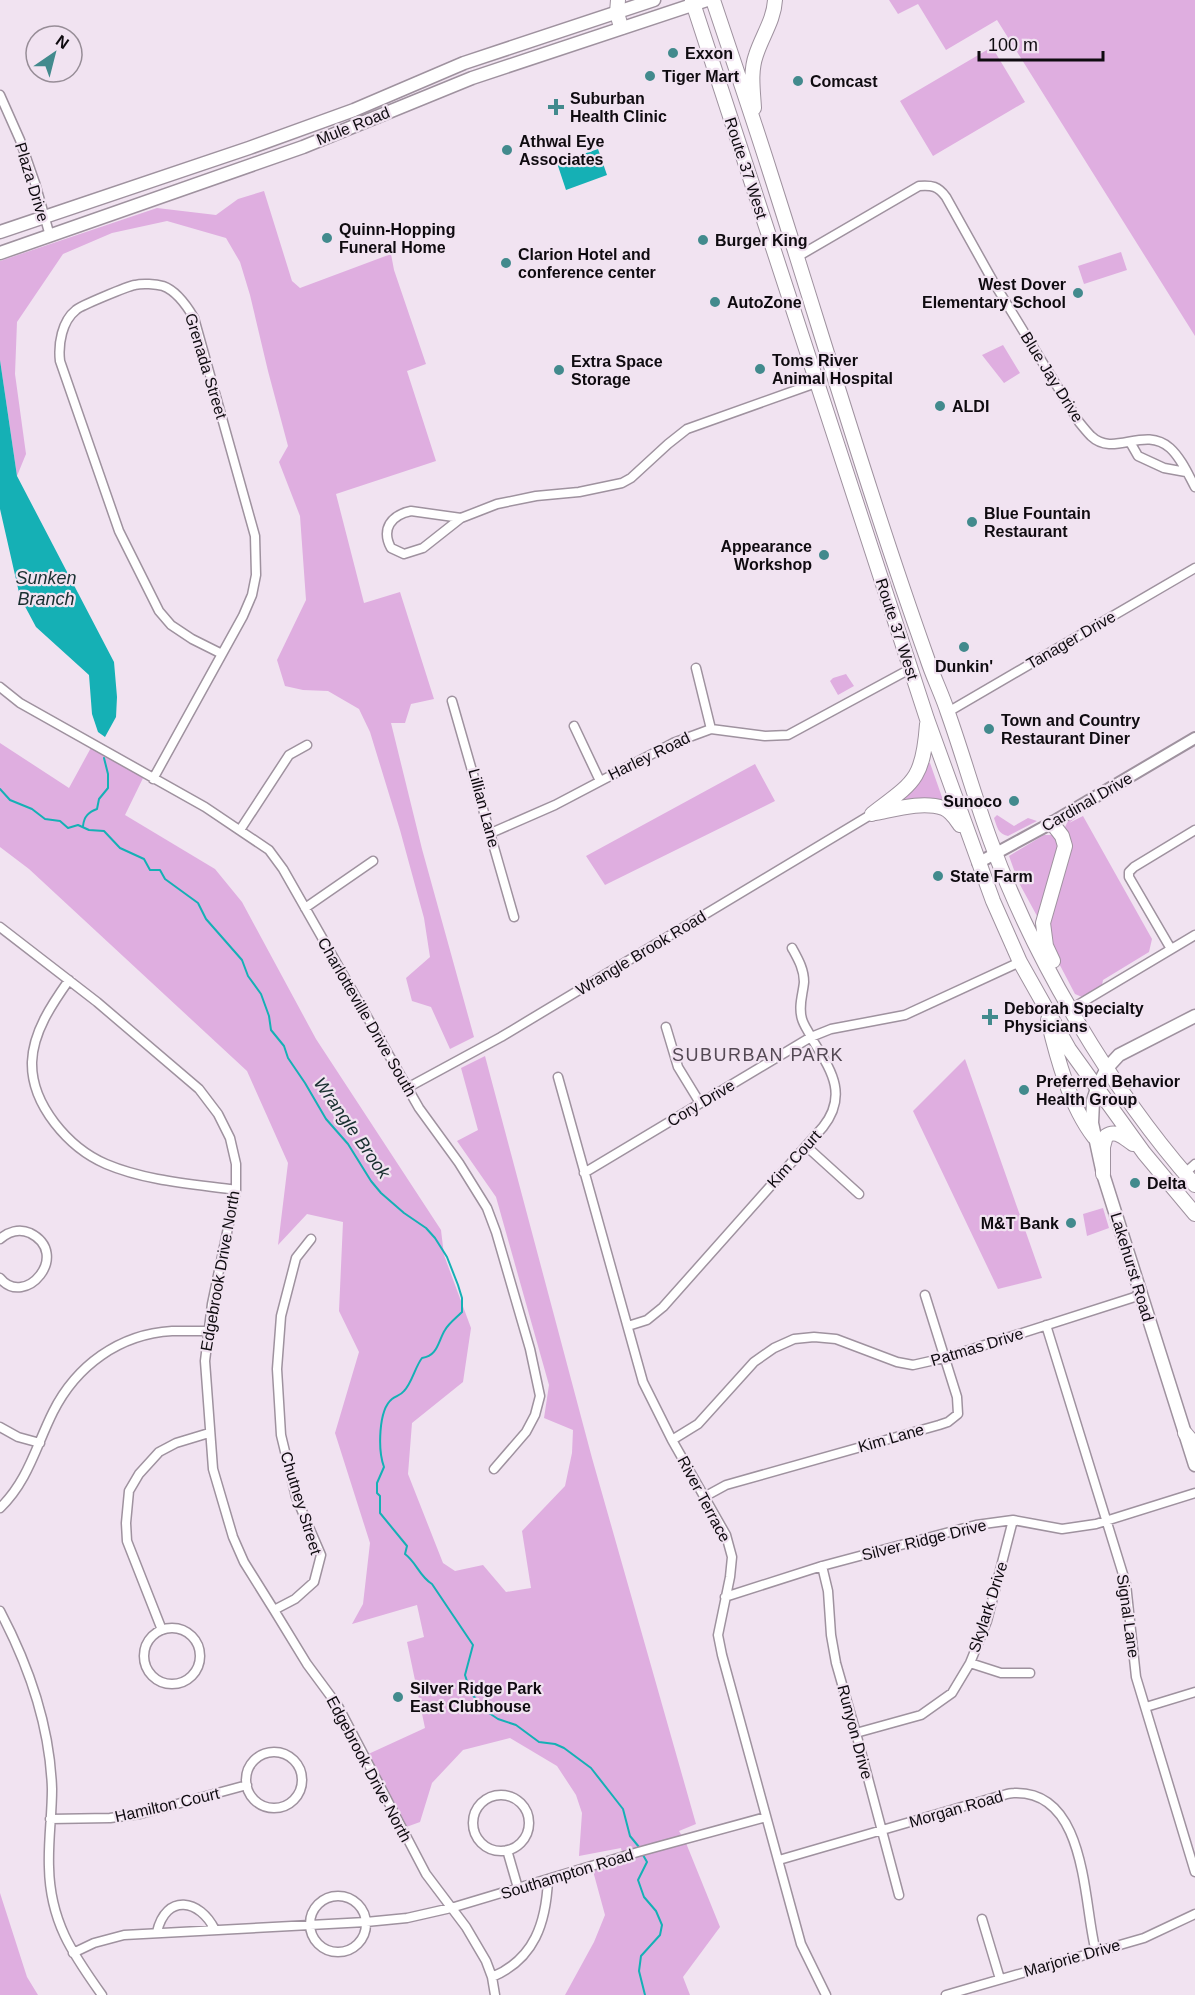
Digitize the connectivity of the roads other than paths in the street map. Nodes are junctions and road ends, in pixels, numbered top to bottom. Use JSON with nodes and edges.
{"nodes":[{"id":1,"x":654,"y":0,"type":"edge"},
{"id":2,"x":713,"y":0,"type":"edge"},
{"id":3,"x":775,"y":0,"type":"edge"},
{"id":4,"x":698,"y":1,"type":"edge"},
{"id":5,"x":617,"y":6,"type":"edge"},
{"id":6,"x":621,"y":27,"type":"junction"},
{"id":7,"x":500,"y":51,"type":"junction"},
{"id":8,"x":506,"y":66,"type":"junction"},
{"id":9,"x":445,"y":71,"type":"junction"},
{"id":10,"x":451,"y":86,"type":"junction"},
{"id":11,"x":0,"y":95,"type":"edge"},
{"id":12,"x":756,"y":130,"type":"junction"},
{"id":13,"x":297,"y":131,"type":"junction"},
{"id":14,"x":303,"y":147,"type":"junction"},
{"id":15,"x":43,"y":218,"type":"junction"},
{"id":16,"x":0,"y":232,"type":"edge"},
{"id":17,"x":50,"y":236,"type":"junction"},
{"id":18,"x":0,"y":253,"type":"edge"},
{"id":19,"x":797,"y":257,"type":"junction"},
{"id":20,"x":816,"y":383,"type":"junction"},
{"id":21,"x":1130,"y":442,"type":"junction"},
{"id":22,"x":1186,"y":472,"type":"junction"},
{"id":23,"x":1195,"y":487,"type":"edge"},
{"id":24,"x":460,"y":518,"type":"junction"},
{"id":25,"x":1195,"y":568,"type":"edge"},
{"id":26,"x":222,"y":654,"type":"junction"},
{"id":27,"x":696,"y":668,"type":"dead end"},
{"id":28,"x":910,"y":669,"type":"junction"},
{"id":29,"x":0,"y":687,"type":"edge"},
{"id":30,"x":453,"y":700,"type":"dead end"},
{"id":31,"x":948,"y":712,"type":"junction"},
{"id":32,"x":927,"y":719,"type":"junction"},
{"id":33,"x":574,"y":726,"type":"dead end"},
{"id":34,"x":711,"y":729,"type":"junction"},
{"id":35,"x":1195,"y":738,"type":"edge"},
{"id":36,"x":307,"y":745,"type":"dead end"},
{"id":37,"x":153,"y":778,"type":"junction"},
{"id":38,"x":600,"y":781,"type":"junction"},
{"id":39,"x":872,"y":814,"type":"junction"},
{"id":40,"x":1052,"y":823,"type":"junction"},
{"id":41,"x":240,"y":830,"type":"junction"},
{"id":42,"x":1195,"y":830,"type":"edge"},
{"id":43,"x":491,"y":833,"type":"junction"},
{"id":44,"x":968,"y":836,"type":"junction"},
{"id":45,"x":996,"y":855,"type":"junction"},
{"id":46,"x":373,"y":861,"type":"dead end"},
{"id":47,"x":978,"y":863,"type":"junction"},
{"id":48,"x":305,"y":908,"type":"junction"},
{"id":49,"x":514,"y":917,"type":"dead end"},
{"id":50,"x":0,"y":927,"type":"edge"},
{"id":51,"x":1195,"y":935,"type":"edge"},
{"id":52,"x":792,"y":948,"type":"dead end"},
{"id":53,"x":1171,"y":949,"type":"junction"},
{"id":54,"x":1020,"y":962,"type":"junction"},
{"id":55,"x":69,"y":981,"type":"junction"},
{"id":56,"x":1043,"y":1003,"type":"junction"},
{"id":57,"x":1070,"y":1006,"type":"junction"},
{"id":58,"x":1195,"y":1016,"type":"edge"},
{"id":59,"x":666,"y":1027,"type":"dead end"},
{"id":60,"x":811,"y":1037,"type":"junction"},
{"id":61,"x":1107,"y":1068,"type":"junction"},
{"id":62,"x":558,"y":1077,"type":"dead end"},
{"id":63,"x":407,"y":1088,"type":"junction"},
{"id":64,"x":1097,"y":1088,"type":"junction"},
{"id":65,"x":700,"y":1103,"type":"junction"},
{"id":66,"x":1094,"y":1137,"type":"junction"},
{"id":67,"x":806,"y":1146,"type":"junction"},
{"id":68,"x":1144,"y":1153,"type":"junction"},
{"id":69,"x":1190,"y":1169,"type":"edge"},
{"id":70,"x":584,"y":1173,"type":"junction"},
{"id":71,"x":1103,"y":1174,"type":"junction"},
{"id":72,"x":1195,"y":1185,"type":"edge"},
{"id":73,"x":236,"y":1190,"type":"junction"},
{"id":74,"x":859,"y":1194,"type":"dead end"},
{"id":75,"x":1195,"y":1214,"type":"edge"},
{"id":76,"x":0,"y":1239,"type":"edge"},
{"id":77,"x":310,"y":1239,"type":"dead end"},
{"id":78,"x":2,"y":1281,"type":"edge"},
{"id":79,"x":0,"y":1294,"type":"edge"},
{"id":80,"x":924,"y":1295,"type":"dead end"},
{"id":81,"x":1141,"y":1295,"type":"junction"},
{"id":82,"x":1046,"y":1325,"type":"junction"},
{"id":83,"x":628,"y":1326,"type":"junction"},
{"id":84,"x":209,"y":1331,"type":"junction"},
{"id":85,"x":944,"y":1358,"type":"junction"},
{"id":86,"x":0,"y":1427,"type":"edge"},
{"id":87,"x":1185,"y":1433,"type":"junction"},
{"id":88,"x":210,"y":1434,"type":"junction"},
{"id":89,"x":672,"y":1440,"type":"junction"},
{"id":90,"x":40,"y":1443,"type":"junction"},
{"id":91,"x":1195,"y":1445,"type":"edge"},
{"id":92,"x":1195,"y":1465,"type":"edge"},
{"id":93,"x":494,"y":1469,"type":"dead end"},
{"id":94,"x":1195,"y":1493,"type":"edge"},
{"id":95,"x":704,"y":1497,"type":"junction"},
{"id":96,"x":0,"y":1508,"type":"edge"},
{"id":97,"x":1013,"y":1520,"type":"junction"},
{"id":98,"x":1106,"y":1520,"type":"junction"},
{"id":99,"x":822,"y":1566,"type":"junction"},
{"id":100,"x":725,"y":1597,"type":"junction"},
{"id":101,"x":274,"y":1610,"type":"junction"},
{"id":102,"x":0,"y":1611,"type":"edge"},
{"id":103,"x":162,"y":1630,"type":"junction"},
{"id":104,"x":970,"y":1663,"type":"junction"},
{"id":105,"x":1030,"y":1673,"type":"dead end"},
{"id":106,"x":1195,"y":1692,"type":"edge"},
{"id":107,"x":1146,"y":1707,"type":"junction"},
{"id":108,"x":856,"y":1733,"type":"junction"},
{"id":109,"x":247,"y":1785,"type":"junction"},
{"id":110,"x":766,"y":1817,"type":"junction"},
{"id":111,"x":50,"y":1819,"type":"junction"},
{"id":112,"x":882,"y":1830,"type":"junction"},
{"id":113,"x":507,"y":1850,"type":"junction"},
{"id":114,"x":779,"y":1860,"type":"junction"},
{"id":115,"x":1195,"y":1872,"type":"edge"},
{"id":116,"x":548,"y":1880,"type":"junction"},
{"id":117,"x":518,"y":1888,"type":"junction"},
{"id":118,"x":899,"y":1895,"type":"dead end"},
{"id":119,"x":451,"y":1908,"type":"junction"},
{"id":120,"x":1195,"y":1914,"type":"edge"},
{"id":121,"x":982,"y":1918,"type":"dead end"},
{"id":122,"x":366,"y":1922,"type":"junction"},
{"id":123,"x":309,"y":1925,"type":"junction"},
{"id":124,"x":215,"y":1930,"type":"junction"},
{"id":125,"x":157,"y":1932,"type":"junction"},
{"id":126,"x":1096,"y":1952,"type":"junction"},
{"id":127,"x":73,"y":1953,"type":"junction"},
{"id":128,"x":492,"y":1977,"type":"junction"},
{"id":129,"x":1000,"y":1979,"type":"junction"},
{"id":130,"x":102,"y":1995,"type":"edge"},
{"id":131,"x":495,"y":1995,"type":"edge"},
{"id":132,"x":826,"y":1995,"type":"edge"},
{"id":133,"x":946,"y":1995,"type":"edge"}],
"edges":[{"from":1,"to":5,"type":"main road","name":"Mule Road"},
{"from":2,"to":12,"type":"highway","name":"Route 37 West"},
{"from":3,"to":12,"type":"highway"},
{"from":4,"to":6,"type":"main road","name":"Mule Road"},
{"from":4,"to":20,"type":"highway","name":"Route 37 West"},
{"from":5,"to":6,"type":"highway"},
{"from":5,"to":7,"type":"main road","name":"Mule Road"},
{"from":6,"to":8,"type":"main road","name":"Mule Road"},
{"from":7,"to":8,"type":"main road"},
{"from":7,"to":9,"type":"main road","name":"Mule Road"},
{"from":8,"to":10,"type":"main road","name":"Mule Road"},
{"from":9,"to":10,"type":"main road"},
{"from":9,"to":13,"type":"main road","name":"Mule Road"},
{"from":10,"to":14,"type":"main road","name":"Mule Road"},
{"from":11,"to":15,"type":"street","name":"Plaza Drive"},
{"from":12,"to":19,"type":"highway","name":"Route 37 West"},
{"from":13,"to":14,"type":"main road"},
{"from":13,"to":15,"type":"main road","name":"Mule Road"},
{"from":14,"to":17,"type":"main road","name":"Mule Road"},
{"from":15,"to":16,"type":"main road","name":"Mule Road"},
{"from":15,"to":17,"type":"street","name":"Plaza Drive"},
{"from":17,"to":18,"type":"main road","name":"Mule Road"},
{"from":19,"to":21,"type":"street","name":"Blue Jay Drive"},
{"from":19,"to":31,"type":"highway","name":"Route 37 West"},
{"from":20,"to":24,"type":"street"},
{"from":20,"to":28,"type":"highway","name":"Route 37 West"},
{"from":21,"to":22,"type":"street"},
{"from":21,"to":22,"type":"street","name":"Blue Jay Drive"},
{"from":22,"to":23,"type":"street","name":"Blue Jay Drive"},
{"from":24,"to":24,"type":"street"},
{"from":25,"to":31,"type":"street","name":"Tanager Drive"},
{"from":26,"to":26,"type":"street","name":"Grenada Street"},
{"from":26,"to":37,"type":"street","name":"Grenada Street"},
{"from":27,"to":34,"type":"street"},
{"from":28,"to":32,"type":"highway","name":"Route 37 West"},
{"from":28,"to":34,"type":"street","name":"Harley Road"},
{"from":29,"to":37,"type":"street","name":"Charlotteville Drive South"},
{"from":30,"to":43,"type":"street","name":"Lillian Lane"},
{"from":31,"to":45,"type":"highway","name":"Route 37 West"},
{"from":32,"to":39,"type":"highway"},
{"from":32,"to":44,"type":"highway","name":"Route 37 West"},
{"from":33,"to":38,"type":"street"},
{"from":34,"to":38,"type":"street","name":"Harley Road"},
{"from":35,"to":40,"type":"street","name":"Cardinal Drive"},
{"from":36,"to":41,"type":"street"},
{"from":37,"to":41,"type":"street","name":"Charlotteville Drive South"},
{"from":38,"to":43,"type":"street","name":"Harley Road"},
{"from":39,"to":44,"type":"highway"},
{"from":39,"to":63,"type":"street","name":"Wrangle Brook Road"},
{"from":40,"to":45,"type":"street","name":"Cardinal Drive"},
{"from":40,"to":57,"type":"highway"},
{"from":41,"to":48,"type":"street","name":"Charlotteville Drive South"},
{"from":42,"to":53,"type":"street"},
{"from":43,"to":49,"type":"street","name":"Lillian Lane"},
{"from":44,"to":47,"type":"highway","name":"Route 37 West"},
{"from":45,"to":47,"type":"street","name":"Cardinal Drive"},
{"from":45,"to":57,"type":"highway","name":"Route 37 West"},
{"from":46,"to":48,"type":"street"},
{"from":47,"to":54,"type":"highway","name":"Route 37 West"},
{"from":48,"to":63,"type":"street","name":"Charlotteville Drive South"},
{"from":50,"to":55,"type":"street","name":"Edgebrook Drive North"},
{"from":51,"to":53,"type":"street"},
{"from":52,"to":60,"type":"street","name":"Kim Court"},
{"from":53,"to":57,"type":"street"},
{"from":54,"to":56,"type":"highway","name":"Route 37 West"},
{"from":54,"to":60,"type":"street","name":"Cory Drive"},
{"from":55,"to":73,"type":"street","name":"Edgebrook Drive North"},
{"from":55,"to":73,"type":"street"},
{"from":56,"to":64,"type":"highway","name":"Route 37 West"},
{"from":56,"to":66,"type":"highway"},
{"from":57,"to":61,"type":"highway","name":"Route 37 West"},
{"from":58,"to":61,"type":"main road"},
{"from":59,"to":65,"type":"street"},
{"from":60,"to":65,"type":"street","name":"Cory Drive"},
{"from":60,"to":67,"type":"street","name":"Kim Court"},
{"from":61,"to":64,"type":"main road","name":"Lakehurst Road"},
{"from":61,"to":69,"type":"highway","name":"Route 37 West"},
{"from":62,"to":70,"type":"street","name":"River Terrace"},
{"from":63,"to":93,"type":"street","name":"Charlotteville Drive South"},
{"from":64,"to":66,"type":"main road","name":"Lakehurst Road"},
{"from":64,"to":68,"type":"highway","name":"Route 37 West"},
{"from":65,"to":70,"type":"street","name":"Cory Drive"},
{"from":66,"to":71,"type":"main road","name":"Lakehurst Road"},
{"from":67,"to":74,"type":"street"},
{"from":67,"to":83,"type":"street","name":"Kim Court"},
{"from":68,"to":71,"type":"highway"},
{"from":68,"to":75,"type":"highway","name":"Route 37 West"},
{"from":69,"to":72,"type":"highway","name":"Route 37 West"},
{"from":70,"to":83,"type":"street","name":"River Terrace"},
{"from":71,"to":81,"type":"main road","name":"Lakehurst Road"},
{"from":73,"to":84,"type":"street","name":"Edgebrook Drive North"},
{"from":76,"to":78,"type":"street"},
{"from":77,"to":101,"type":"street","name":"Chutney Street"},
{"from":78,"to":79,"type":"street"},
{"from":80,"to":85,"type":"street","name":"Kim Lane"},
{"from":81,"to":82,"type":"street","name":"Patmas Drive"},
{"from":81,"to":87,"type":"main road","name":"Lakehurst Road"},
{"from":82,"to":85,"type":"street","name":"Patmas Drive"},
{"from":82,"to":98,"type":"street","name":"Signal Lane"},
{"from":83,"to":89,"type":"street","name":"River Terrace"},
{"from":84,"to":88,"type":"street","name":"Edgebrook Drive North"},
{"from":84,"to":90,"type":"street"},
{"from":85,"to":89,"type":"street","name":"Patmas Drive"},
{"from":85,"to":95,"type":"street","name":"Kim Lane"},
{"from":86,"to":90,"type":"street"},
{"from":87,"to":91,"type":"highway"},
{"from":87,"to":92,"type":"main road","name":"Lakehurst Road"},
{"from":88,"to":101,"type":"street","name":"Edgebrook Drive North"},
{"from":88,"to":103,"type":"street"},
{"from":89,"to":95,"type":"street","name":"River Terrace"},
{"from":90,"to":96,"type":"street"},
{"from":94,"to":98,"type":"street","name":"Silver Ridge Drive"},
{"from":95,"to":100,"type":"street","name":"River Terrace"},
{"from":97,"to":98,"type":"street","name":"Silver Ridge Drive"},
{"from":97,"to":99,"type":"street","name":"Silver Ridge Drive"},
{"from":97,"to":104,"type":"street","name":"Skylark Drive"},
{"from":98,"to":107,"type":"street","name":"Signal Lane"},
{"from":99,"to":100,"type":"street","name":"Silver Ridge Drive"},
{"from":99,"to":108,"type":"street","name":"Runyon Drive"},
{"from":100,"to":110,"type":"street","name":"River Terrace"},
{"from":101,"to":119,"type":"street","name":"Edgebrook Drive North"},
{"from":102,"to":111,"type":"street"},
{"from":103,"to":103,"type":"street"},
{"from":104,"to":105,"type":"street"},
{"from":104,"to":108,"type":"street","name":"Skylark Drive"},
{"from":106,"to":107,"type":"street"},
{"from":107,"to":115,"type":"street","name":"Signal Lane"},
{"from":108,"to":112,"type":"street","name":"Runyon Drive"},
{"from":109,"to":109,"type":"street"},
{"from":109,"to":111,"type":"street","name":"Hamilton Court"},
{"from":110,"to":114,"type":"street","name":"River Terrace"},
{"from":110,"to":116,"type":"street","name":"Southampton Road"},
{"from":111,"to":127,"type":"street"},
{"from":112,"to":114,"type":"street","name":"Morgan Road"},
{"from":112,"to":118,"type":"street","name":"Runyon Drive"},
{"from":112,"to":126,"type":"street","name":"Morgan Road"},
{"from":113,"to":113,"type":"street"},
{"from":113,"to":117,"type":"street"},
{"from":114,"to":132,"type":"street","name":"River Terrace"},
{"from":116,"to":117,"type":"street","name":"Southampton Road"},
{"from":116,"to":128,"type":"street"},
{"from":117,"to":119,"type":"street","name":"Southampton Road"},
{"from":119,"to":122,"type":"street","name":"Southampton Road"},
{"from":119,"to":128,"type":"street","name":"Edgebrook Drive North"},
{"from":120,"to":126,"type":"street","name":"Marjorie Drive"},
{"from":121,"to":129,"type":"street"},
{"from":122,"to":123,"type":"street","name":"Southampton Road"},
{"from":122,"to":123,"type":"street"},
{"from":122,"to":123,"type":"street"},
{"from":123,"to":124,"type":"street","name":"Southampton Road"},
{"from":124,"to":125,"type":"street","name":"Southampton Road"},
{"from":124,"to":125,"type":"street"},
{"from":125,"to":127,"type":"street","name":"Southampton Road"},
{"from":126,"to":129,"type":"street","name":"Marjorie Drive"},
{"from":127,"to":130,"type":"street"},
{"from":128,"to":131,"type":"street","name":"Edgebrook Drive North"},
{"from":129,"to":133,"type":"street","name":"Marjorie Drive"}]}
